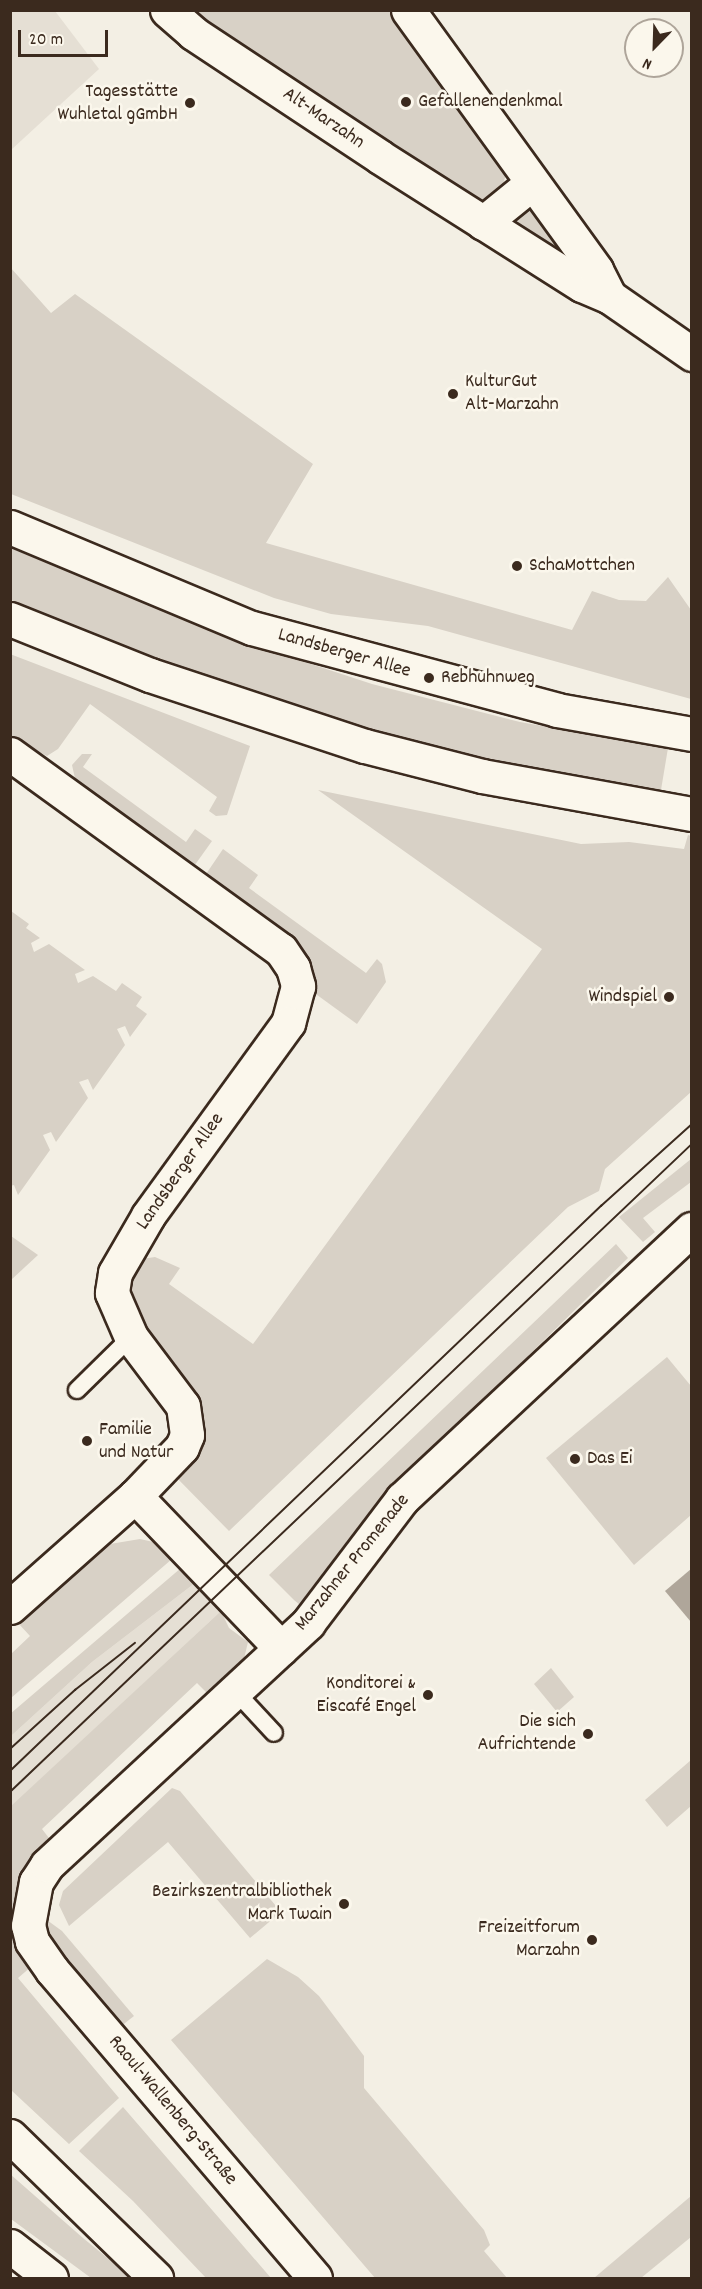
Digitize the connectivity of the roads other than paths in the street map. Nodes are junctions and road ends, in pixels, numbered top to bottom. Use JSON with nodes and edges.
{"nodes":[{"id":1,"x":167,"y":10,"type":"edge"},
{"id":2,"x":408,"y":10,"type":"edge"},
{"id":3,"x":531,"y":184,"type":"junction"},
{"id":4,"x":483,"y":223,"type":"junction"},
{"id":5,"x":610,"y":297,"type":"junction"},
{"id":6,"x":692,"y":354,"type":"edge"},
{"id":7,"x":10,"y":527,"type":"edge"},
{"id":8,"x":10,"y":619,"type":"edge"},
{"id":9,"x":692,"y":734,"type":"edge"},
{"id":10,"x":10,"y":754,"type":"edge"},
{"id":11,"x":692,"y":814,"type":"edge"},
{"id":12,"x":692,"y":1229,"type":"edge"},
{"id":13,"x":131,"y":1337,"type":"junction"},
{"id":14,"x":76,"y":1390,"type":"dead end"},
{"id":15,"x":135,"y":1496,"type":"junction"},
{"id":16,"x":10,"y":1607,"type":"edge"},
{"id":17,"x":281,"y":1648,"type":"junction"},
{"id":18,"x":235,"y":1691,"type":"junction"},
{"id":19,"x":274,"y":1733,"type":"dead end"},
{"id":20,"x":32,"y":1941,"type":"joint"},
{"id":21,"x":10,"y":2136,"type":"edge"},
{"id":22,"x":10,"y":2246,"type":"edge"},
{"id":23,"x":51,"y":2278,"type":"edge"},
{"id":24,"x":156,"y":2278,"type":"edge"},
{"id":25,"x":315,"y":2278,"type":"edge"}],
"edges":[{"from":1,"to":4,"type":"street","name":"Alt-Marzahn"},
{"from":2,"to":3,"type":"street","name":"Alt-Marzahn"},
{"from":3,"to":4,"type":"street"},
{"from":3,"to":5,"type":"street","name":"Alt-Marzahn"},
{"from":4,"to":5,"type":"street","name":"Alt-Marzahn"},
{"from":5,"to":6,"type":"street","name":"Alt-Marzahn"},
{"from":7,"to":9,"type":"street","name":"Landsberger Allee"},
{"from":8,"to":11,"type":"street"},
{"from":10,"to":13,"type":"street","name":"Landsberger Allee"},
{"from":12,"to":17,"type":"street","name":"Marzahner Promenade"},
{"from":13,"to":14,"type":"lane"},
{"from":13,"to":15,"type":"street","name":"Landsberger Allee"},
{"from":15,"to":16,"type":"street"},
{"from":15,"to":17,"type":"street"},
{"from":17,"to":18,"type":"street","name":"Marzahner Promenade"},
{"from":18,"to":19,"type":"lane"},
{"from":18,"to":20,"type":"street","name":"Marzahner Promenade"},
{"from":20,"to":25,"type":"street","name":"Raoul-Wallenberg-Straße"},
{"from":21,"to":24,"type":"street"},
{"from":22,"to":23,"type":"street"}]}
